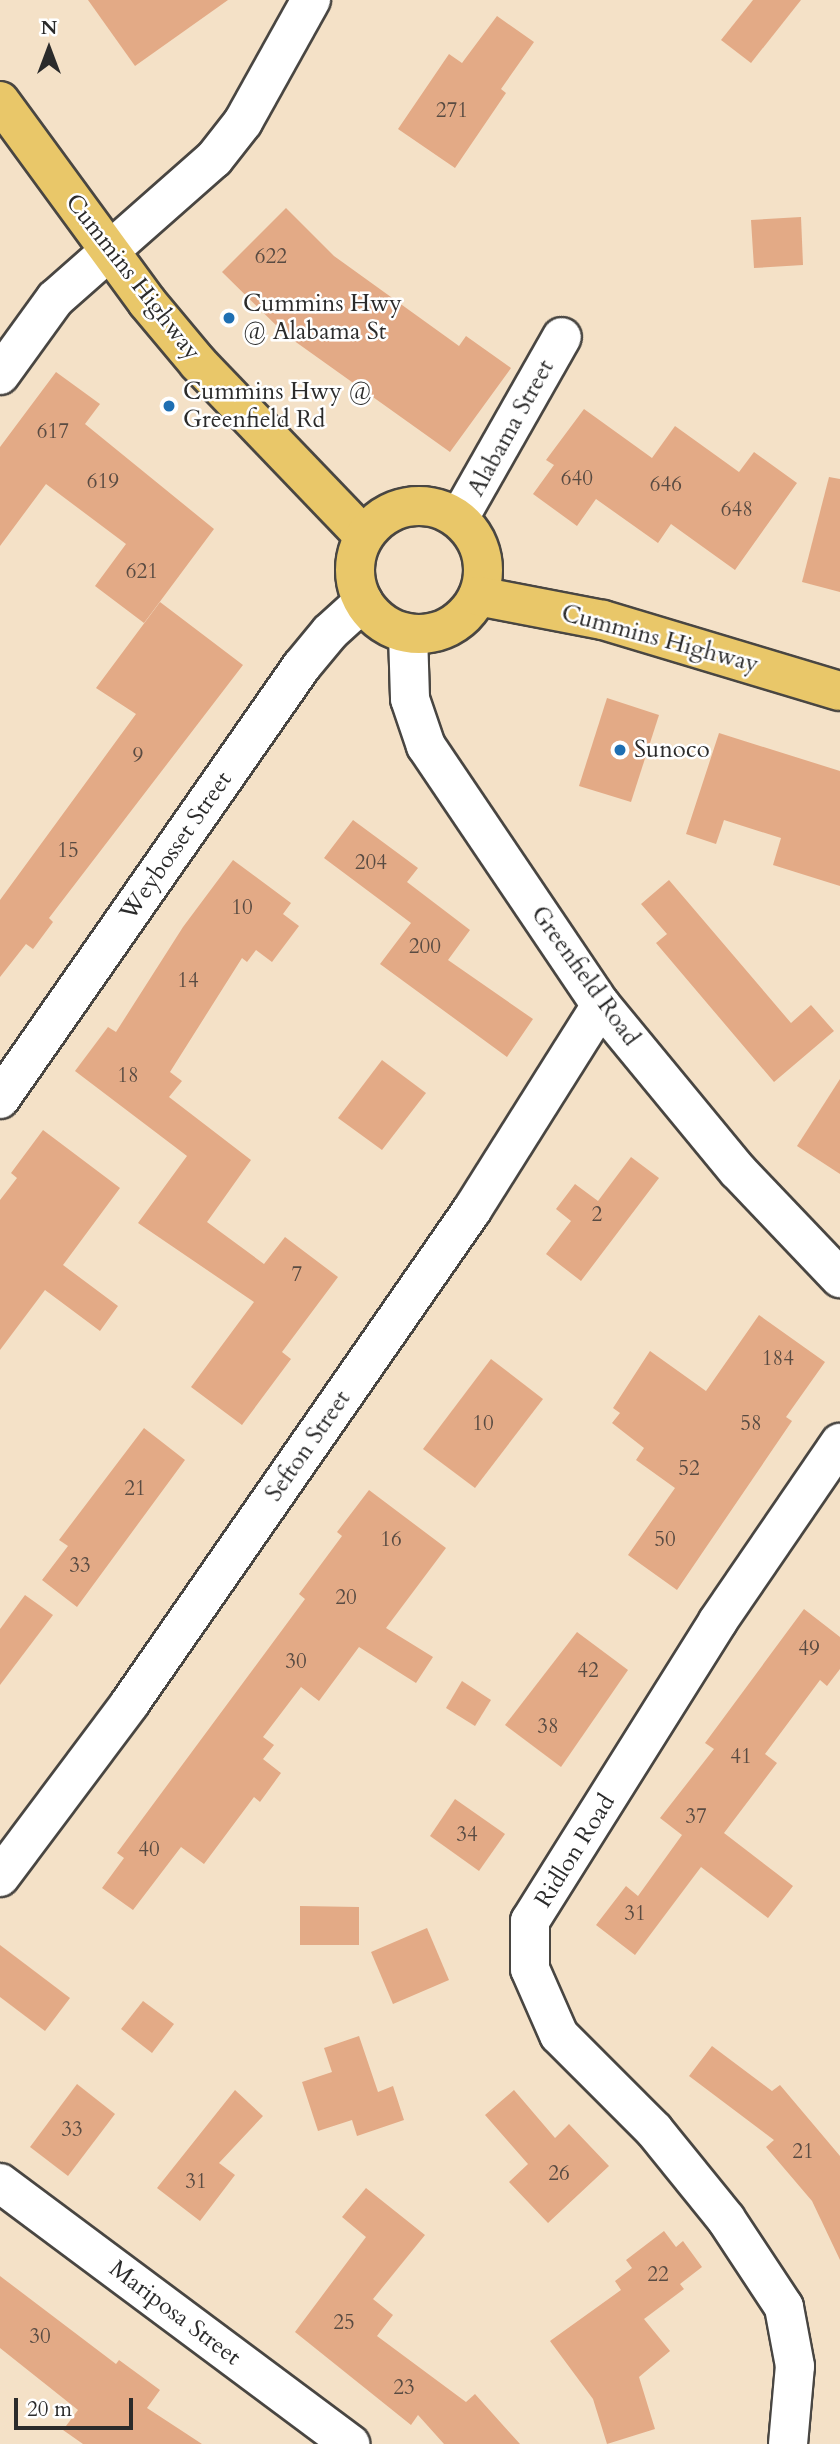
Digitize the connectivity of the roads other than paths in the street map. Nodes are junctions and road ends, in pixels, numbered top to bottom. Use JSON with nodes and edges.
{"nodes":[{"id":1,"x":311,"y":0,"type":"edge"},
{"id":2,"x":0,"y":101,"type":"edge"},
{"id":3,"x":109,"y":251,"type":"junction"},
{"id":4,"x":562,"y":337,"type":"dead end"},
{"id":5,"x":0,"y":375,"type":"edge"},
{"id":6,"x":459,"y":519,"type":"junction"},
{"id":7,"x":363,"y":535,"type":"junction"},
{"id":8,"x":478,"y":596,"type":"junction"},
{"id":9,"x":363,"y":602,"type":"junction"},
{"id":10,"x":408,"y":634,"type":"junction"},
{"id":11,"x":840,"y":691,"type":"edge"},
{"id":12,"x":600,"y":1005,"type":"junction"},
{"id":13,"x":0,"y":1099,"type":"edge"},
{"id":14,"x":840,"y":1278,"type":"edge"},
{"id":15,"x":840,"y":1443,"type":"edge"},
{"id":16,"x":0,"y":1878,"type":"edge"},
{"id":17,"x":0,"y":2183,"type":"edge"},
{"id":18,"x":350,"y":2444,"type":"edge"},
{"id":19,"x":788,"y":2444,"type":"edge"}],
"edges":[{"from":1,"to":3,"type":"street"},
{"from":2,"to":3,"type":"main road","name":"Cummins Highway"},
{"from":3,"to":5,"type":"street"},
{"from":3,"to":7,"type":"main road","name":"Cummins Highway"},
{"from":4,"to":6,"type":"street","name":"Alabama Street"},
{"from":6,"to":7,"type":"main road"},
{"from":6,"to":8,"type":"main road"},
{"from":7,"to":9,"type":"main road"},
{"from":8,"to":10,"type":"main road"},
{"from":8,"to":11,"type":"main road","name":"Cummins Highway"},
{"from":9,"to":10,"type":"main road"},
{"from":9,"to":13,"type":"street","name":"Weybosset Street"},
{"from":10,"to":12,"type":"street","name":"Greenfield Road"},
{"from":12,"to":14,"type":"street","name":"Greenfield Road"},
{"from":12,"to":16,"type":"street","name":"Sefton Street"},
{"from":15,"to":19,"type":"street","name":"Ridlon Road"},
{"from":17,"to":18,"type":"street","name":"Mariposa Street"}]}
